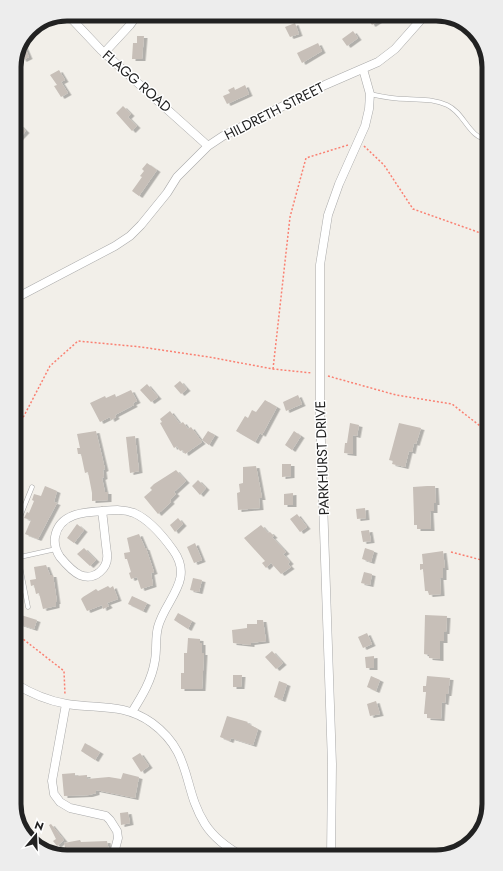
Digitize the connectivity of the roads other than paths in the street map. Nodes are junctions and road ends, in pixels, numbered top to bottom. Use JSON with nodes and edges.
{"nodes":[{"id":1,"x":74,"y":21,"type":"edge"},
{"id":2,"x":133,"y":21,"type":"edge"},
{"id":3,"x":420,"y":21,"type":"edge"},
{"id":4,"x":104,"y":53,"type":"junction"},
{"id":5,"x":363,"y":69,"type":"junction"},
{"id":6,"x":370,"y":94,"type":"junction"},
{"id":7,"x":482,"y":136,"type":"edge"},
{"id":8,"x":208,"y":146,"type":"junction"},
{"id":9,"x":21,"y":295,"type":"edge"},
{"id":10,"x":32,"y":487,"type":"dead end"},
{"id":11,"x":102,"y":511,"type":"junction"},
{"id":12,"x":21,"y":514,"type":"edge"},
{"id":13,"x":56,"y":549,"type":"junction"},
{"id":14,"x":21,"y":557,"type":"edge"},
{"id":15,"x":21,"y":574,"type":"edge"},
{"id":16,"x":28,"y":607,"type":"dead end"},
{"id":17,"x":21,"y":687,"type":"edge"},
{"id":18,"x":66,"y":704,"type":"junction"},
{"id":19,"x":132,"y":712,"type":"junction"},
{"id":20,"x":115,"y":850,"type":"edge"},
{"id":21,"x":234,"y":850,"type":"edge"},
{"id":22,"x":331,"y":850,"type":"edge"}],
"edges":[{"from":1,"to":4,"type":"street","name":"FLAGG ROAD"},
{"from":2,"to":4,"type":"street"},
{"from":3,"to":5,"type":"street","name":"HILDRETH STREET"},
{"from":4,"to":8,"type":"street","name":"FLAGG ROAD"},
{"from":5,"to":6,"type":"street","name":"PARKHURST DRIVE"},
{"from":5,"to":8,"type":"street","name":"HILDRETH STREET"},
{"from":6,"to":7,"type":"lane"},
{"from":6,"to":22,"type":"street","name":"PARKHURST DRIVE"},
{"from":8,"to":9,"type":"street","name":"HILDRETH STREET"},
{"from":10,"to":12,"type":"lane"},
{"from":11,"to":13,"type":"street"},
{"from":11,"to":13,"type":"street"},
{"from":11,"to":19,"type":"street"},
{"from":13,"to":14,"type":"lane"},
{"from":15,"to":16,"type":"lane"},
{"from":17,"to":18,"type":"street"},
{"from":18,"to":19,"type":"street"},
{"from":18,"to":20,"type":"street"},
{"from":19,"to":21,"type":"street"}]}
